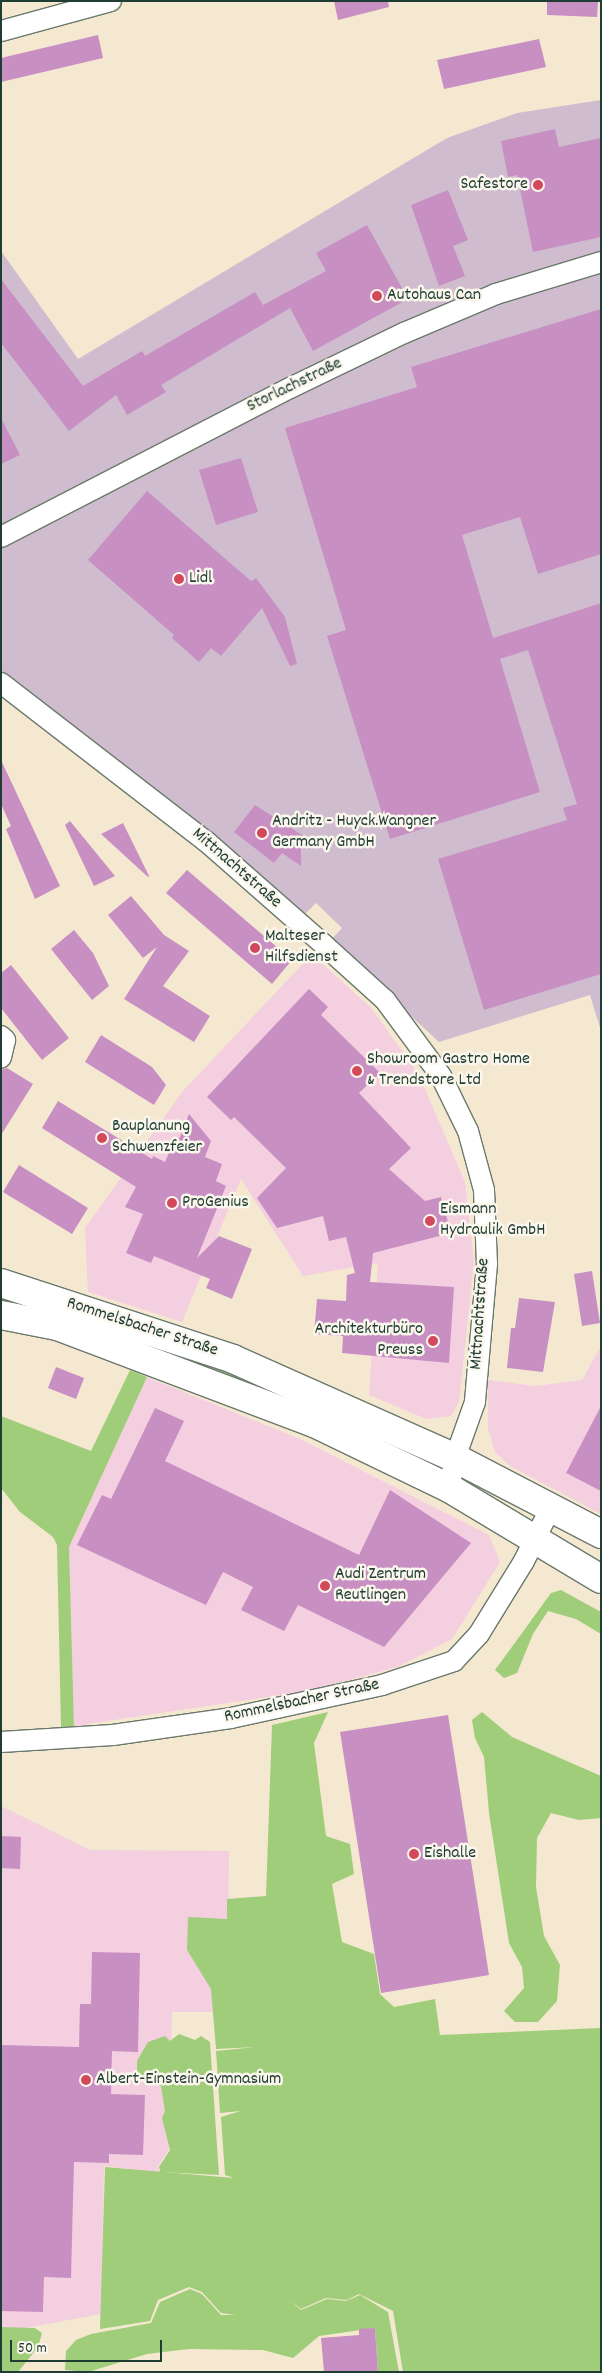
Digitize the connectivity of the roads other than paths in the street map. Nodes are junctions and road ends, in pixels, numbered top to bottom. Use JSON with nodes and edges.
{"nodes":[{"id":1,"x":111,"y":1,"type":"edge"},
{"id":2,"x":1,"y":31,"type":"edge"},
{"id":3,"x":601,"y":262,"type":"edge"},
{"id":4,"x":1,"y":537,"type":"edge"},
{"id":5,"x":1,"y":683,"type":"edge"},
{"id":6,"x":1,"y":1036,"type":"edge"},
{"id":7,"x":1,"y":1058,"type":"edge"},
{"id":8,"x":1,"y":1282,"type":"edge"},
{"id":9,"x":1,"y":1314,"type":"edge"},
{"id":10,"x":455,"y":1458,"type":"junction"},
{"id":11,"x":449,"y":1488,"type":"junction"},
{"id":12,"x":551,"y":1507,"type":"junction"},
{"id":13,"x":601,"y":1534,"type":"edge"},
{"id":14,"x":535,"y":1539,"type":"junction"},
{"id":15,"x":601,"y":1579,"type":"edge"},
{"id":16,"x":1,"y":1742,"type":"edge"}],
"edges":[{"from":1,"to":2,"type":"street"},
{"from":3,"to":4,"type":"street","name":"Storlachstraße"},
{"from":5,"to":10,"type":"street","name":"Mittnachtstraße"},
{"from":6,"to":7,"type":"street"},
{"from":8,"to":10,"type":"main road","name":"Rommelsbacher Straße"},
{"from":9,"to":11,"type":"main road","name":"Rommelsbacher Straße"},
{"from":10,"to":11,"type":"street","name":"Mittnachtstraße"},
{"from":10,"to":12,"type":"main road","name":"Rommelsbacher Straße"},
{"from":11,"to":14,"type":"main road","name":"Rommelsbacher Straße"},
{"from":12,"to":13,"type":"main road","name":"Rommelsbacher Straße"},
{"from":12,"to":14,"type":"street","name":"Rommelsbacher Straße"},
{"from":14,"to":15,"type":"main road","name":"Rommelsbacher Straße"},
{"from":14,"to":16,"type":"street","name":"Rommelsbacher Straße"}]}
